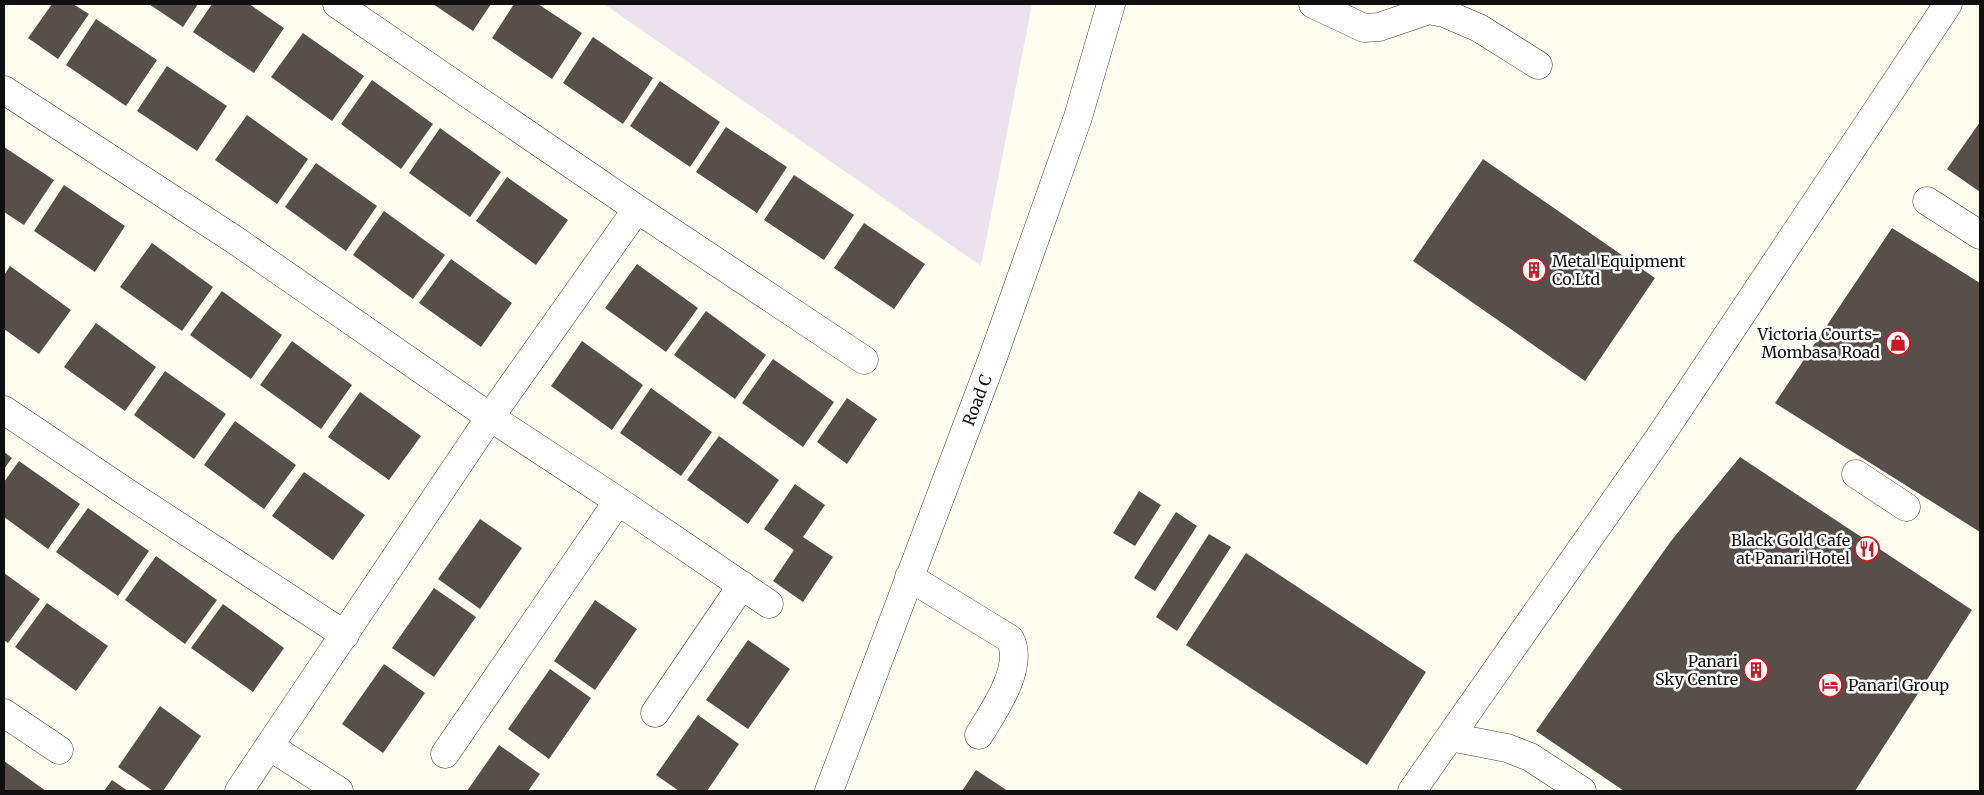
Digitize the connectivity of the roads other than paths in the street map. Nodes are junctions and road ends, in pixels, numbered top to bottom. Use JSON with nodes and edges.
{"nodes":[{"id":1,"x":337,"y":4,"type":"edge"},
{"id":2,"x":1111,"y":4,"type":"edge"},
{"id":3,"x":1313,"y":4,"type":"edge"},
{"id":4,"x":1948,"y":4,"type":"edge"},
{"id":5,"x":1538,"y":65,"type":"dead end"},
{"id":6,"x":4,"y":90,"type":"edge"},
{"id":7,"x":1927,"y":201,"type":"dead end"},
{"id":8,"x":637,"y":209,"type":"junction"},
{"id":9,"x":1980,"y":235,"type":"edge"},
{"id":10,"x":864,"y":360,"type":"dead end"},
{"id":11,"x":4,"y":410,"type":"edge"},
{"id":12,"x":490,"y":417,"type":"junction"},
{"id":13,"x":1856,"y":474,"type":"dead end"},
{"id":14,"x":618,"y":501,"type":"junction"},
{"id":15,"x":1906,"y":507,"type":"dead end"},
{"id":16,"x":910,"y":577,"type":"junction"},
{"id":17,"x":742,"y":585,"type":"junction"},
{"id":18,"x":769,"y":604,"type":"dead end"},
{"id":19,"x":345,"y":635,"type":"junction"},
{"id":20,"x":4,"y":713,"type":"edge"},
{"id":21,"x":655,"y":713,"type":"dead end"},
{"id":22,"x":979,"y":734,"type":"dead end"},
{"id":23,"x":1450,"y":737,"type":"junction"},
{"id":24,"x":269,"y":746,"type":"junction"},
{"id":25,"x":59,"y":750,"type":"dead end"},
{"id":26,"x":445,"y":754,"type":"dead end"},
{"id":27,"x":239,"y":791,"type":"edge"},
{"id":28,"x":339,"y":791,"type":"edge"},
{"id":29,"x":829,"y":791,"type":"edge"},
{"id":30,"x":1412,"y":791,"type":"edge"},
{"id":31,"x":1582,"y":791,"type":"edge"}],
"edges":[{"from":1,"to":8,"type":"street"},
{"from":2,"to":16,"type":"street","name":"Road C"},
{"from":3,"to":5,"type":"street"},
{"from":4,"to":23,"type":"street"},
{"from":6,"to":12,"type":"street"},
{"from":7,"to":9,"type":"street"},
{"from":8,"to":10,"type":"street"},
{"from":8,"to":12,"type":"street"},
{"from":11,"to":19,"type":"street"},
{"from":12,"to":14,"type":"street"},
{"from":12,"to":19,"type":"street"},
{"from":13,"to":15,"type":"street"},
{"from":14,"to":17,"type":"street"},
{"from":14,"to":26,"type":"street"},
{"from":16,"to":22,"type":"street"},
{"from":16,"to":29,"type":"street","name":"Road C"},
{"from":17,"to":18,"type":"street"},
{"from":17,"to":21,"type":"street"},
{"from":19,"to":24,"type":"street"},
{"from":20,"to":25,"type":"street"},
{"from":23,"to":30,"type":"street"},
{"from":23,"to":31,"type":"street"},
{"from":24,"to":27,"type":"street"},
{"from":24,"to":28,"type":"street"}]}
